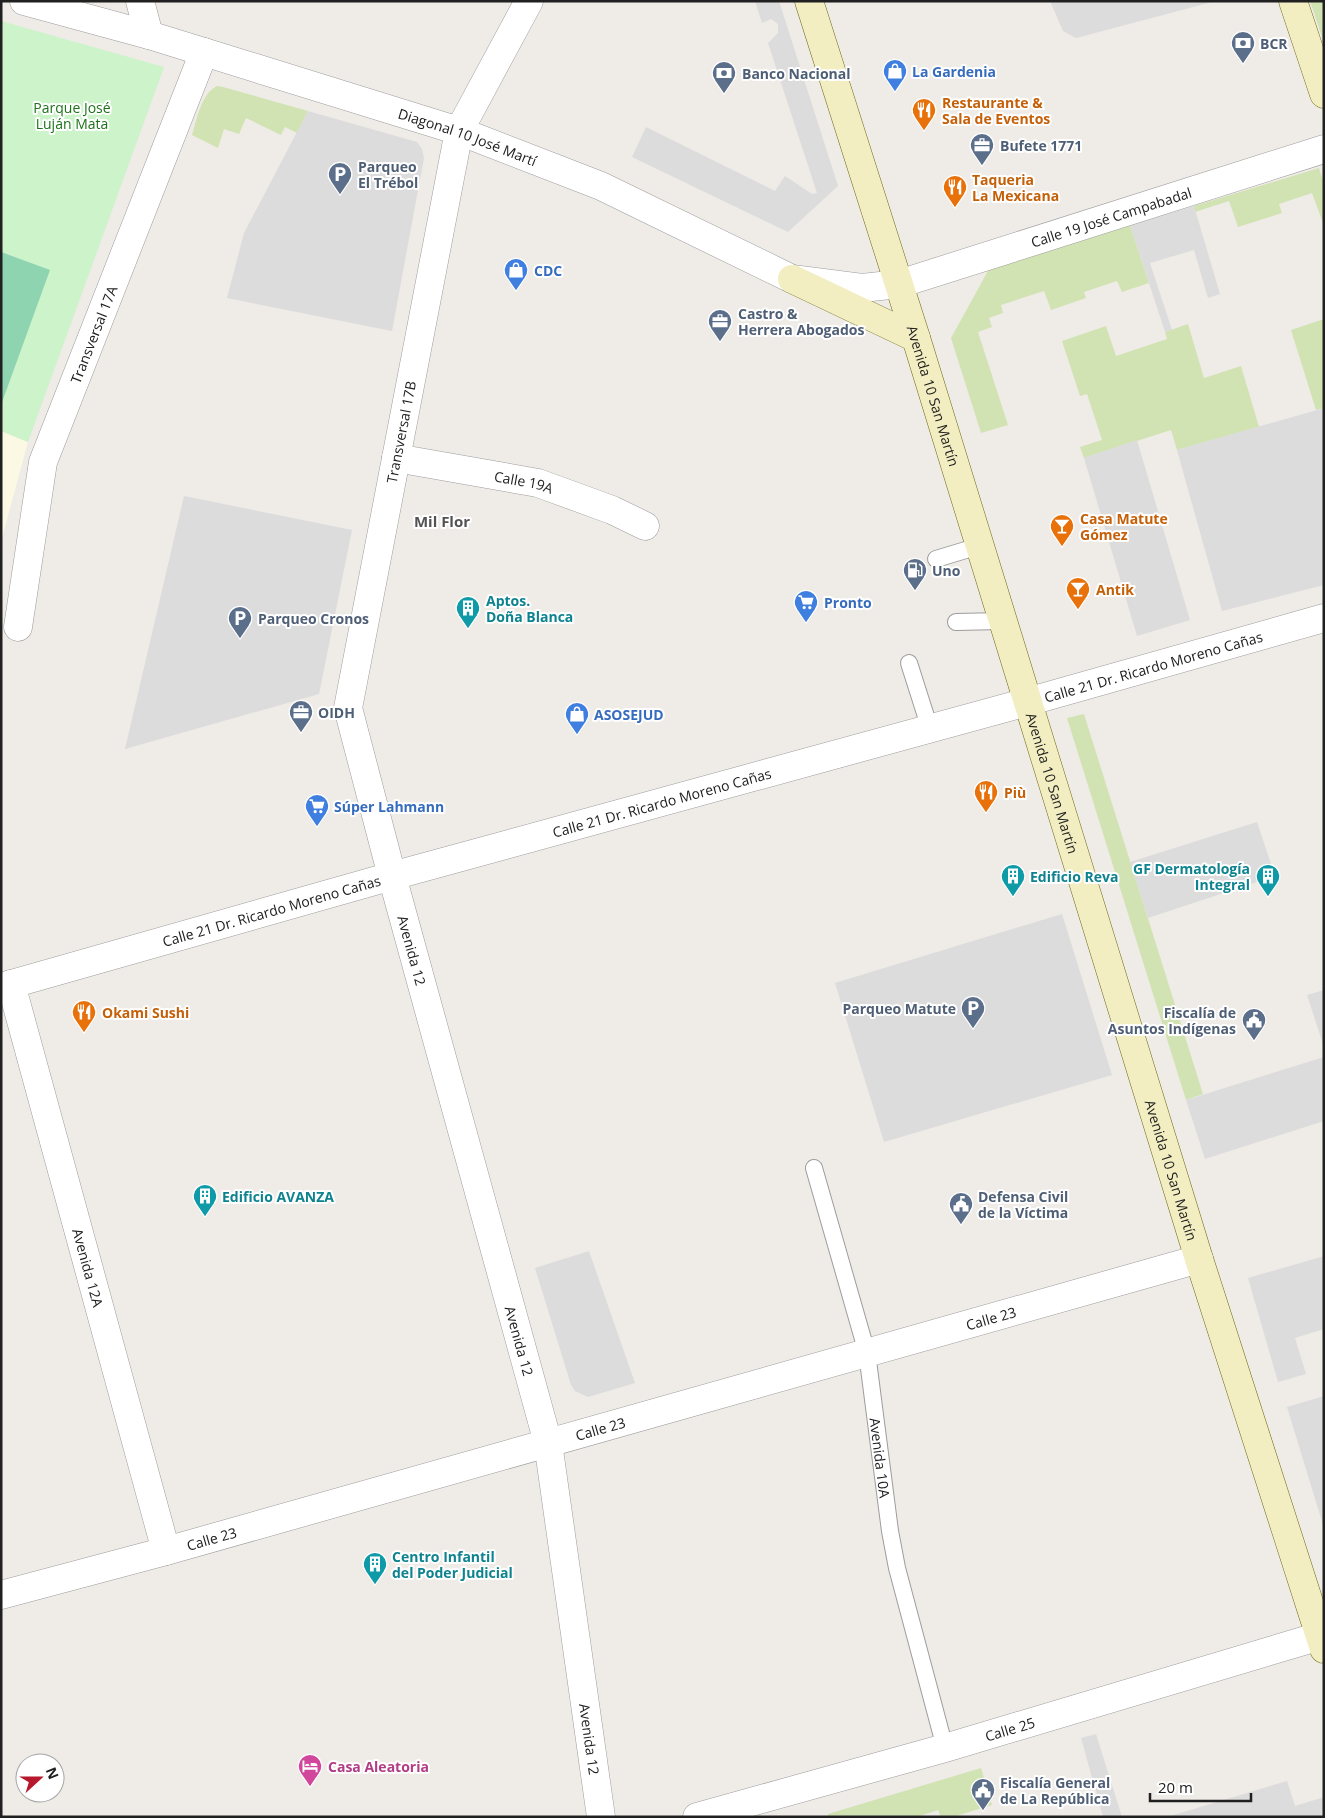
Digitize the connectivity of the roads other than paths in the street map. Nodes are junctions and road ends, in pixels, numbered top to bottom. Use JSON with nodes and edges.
{"nodes":[{"id":1,"x":24,"y":1,"type":"edge"},
{"id":2,"x":140,"y":1,"type":"edge"},
{"id":3,"x":529,"y":1,"type":"edge"},
{"id":4,"x":809,"y":1,"type":"edge"},
{"id":5,"x":1293,"y":1,"type":"edge"},
{"id":6,"x":149,"y":35,"type":"junction"},
{"id":7,"x":204,"y":52,"type":"junction"},
{"id":8,"x":1324,"y":94,"type":"edge"},
{"id":9,"x":459,"y":131,"type":"junction"},
{"id":10,"x":1324,"y":149,"type":"edge"},
{"id":11,"x":792,"y":279,"type":"junction"},
{"id":12,"x":899,"y":284,"type":"junction"},
{"id":13,"x":916,"y":338,"type":"junction"},
{"id":14,"x":396,"y":458,"type":"junction"},
{"id":15,"x":645,"y":526,"type":"dead end"},
{"id":16,"x":979,"y":546,"type":"junction"},
{"id":17,"x":936,"y":559,"type":"dead end"},
{"id":18,"x":1324,"y":618,"type":"edge"},
{"id":19,"x":1002,"y":621,"type":"junction"},
{"id":20,"x":956,"y":622,"type":"dead end"},
{"id":21,"x":18,"y":627,"type":"dead end"},
{"id":22,"x":909,"y":663,"type":"dead end"},
{"id":23,"x":1027,"y":702,"type":"junction"},
{"id":24,"x":930,"y":729,"type":"junction"},
{"id":25,"x":392,"y":876,"type":"junction"},
{"id":26,"x":6,"y":985,"type":"edge"},
{"id":27,"x":814,"y":1168,"type":"dead end"},
{"id":28,"x":1199,"y":1259,"type":"junction"},
{"id":29,"x":867,"y":1353,"type":"junction"},
{"id":30,"x":548,"y":1443,"type":"junction"},
{"id":31,"x":166,"y":1551,"type":"junction"},
{"id":32,"x":1,"y":1595,"type":"edge"},
{"id":33,"x":1322,"y":1643,"type":"edge"},
{"id":34,"x":945,"y":1748,"type":"junction"},
{"id":35,"x":601,"y":1817,"type":"edge"},
{"id":36,"x":697,"y":1817,"type":"edge"}],
"edges":[{"from":1,"to":6,"type":"street","name":"Diagonal 10 José Martí"},
{"from":2,"to":6,"type":"street"},
{"from":3,"to":9,"type":"street","name":"Transversal 17B"},
{"from":4,"to":12,"type":"street","name":"Avenida 10 San Martín"},
{"from":5,"to":8,"type":"street"},
{"from":6,"to":7,"type":"street","name":"Diagonal 10 José Martí"},
{"from":7,"to":9,"type":"street","name":"Diagonal 10 José Martí"},
{"from":7,"to":21,"type":"street","name":"Transversal 17A"},
{"from":9,"to":11,"type":"street","name":"Diagonal 10 José Martí"},
{"from":9,"to":14,"type":"street","name":"Transversal 17B"},
{"from":10,"to":12,"type":"street","name":"Calle 19 José Campabadal"},
{"from":11,"to":12,"type":"street","name":"Diagonal 10 José Martí"},
{"from":11,"to":13,"type":"street"},
{"from":12,"to":13,"type":"street","name":"Avenida 10 San Martín"},
{"from":13,"to":16,"type":"street","name":"Avenida 10 San Martín"},
{"from":14,"to":15,"type":"street","name":"Calle 19A"},
{"from":14,"to":25,"type":"street","name":"Transversal 17B"},
{"from":16,"to":17,"type":"lane"},
{"from":16,"to":19,"type":"street","name":"Avenida 10 San Martín"},
{"from":18,"to":23,"type":"street","name":"Calle 21 Dr. Ricardo Moreno Cañas"},
{"from":19,"to":20,"type":"lane"},
{"from":19,"to":23,"type":"street","name":"Avenida 10 San Martín"},
{"from":22,"to":24,"type":"lane"},
{"from":23,"to":24,"type":"street","name":"Calle 21 Dr. Ricardo Moreno Cañas"},
{"from":23,"to":28,"type":"street","name":"Avenida 10 San Martín"},
{"from":24,"to":25,"type":"street","name":"Calle 21 Dr. Ricardo Moreno Cañas"},
{"from":25,"to":26,"type":"street","name":"Calle 21 Dr. Ricardo Moreno Cañas"},
{"from":25,"to":30,"type":"street","name":"Avenida 12"},
{"from":26,"to":31,"type":"street","name":"Avenida 12A"},
{"from":27,"to":29,"type":"lane","name":"Avenida 10A"},
{"from":28,"to":29,"type":"street","name":"Calle 23"},
{"from":28,"to":33,"type":"street","name":"Avenida 10 San Martín"},
{"from":29,"to":30,"type":"street","name":"Calle 23"},
{"from":29,"to":34,"type":"lane","name":"Avenida 10A"},
{"from":30,"to":31,"type":"street","name":"Calle 23"},
{"from":30,"to":35,"type":"street","name":"Avenida 12"},
{"from":31,"to":32,"type":"street","name":"Calle 23"},
{"from":33,"to":34,"type":"street","name":"Calle 25"},
{"from":34,"to":36,"type":"street","name":"Calle 25"}]}
